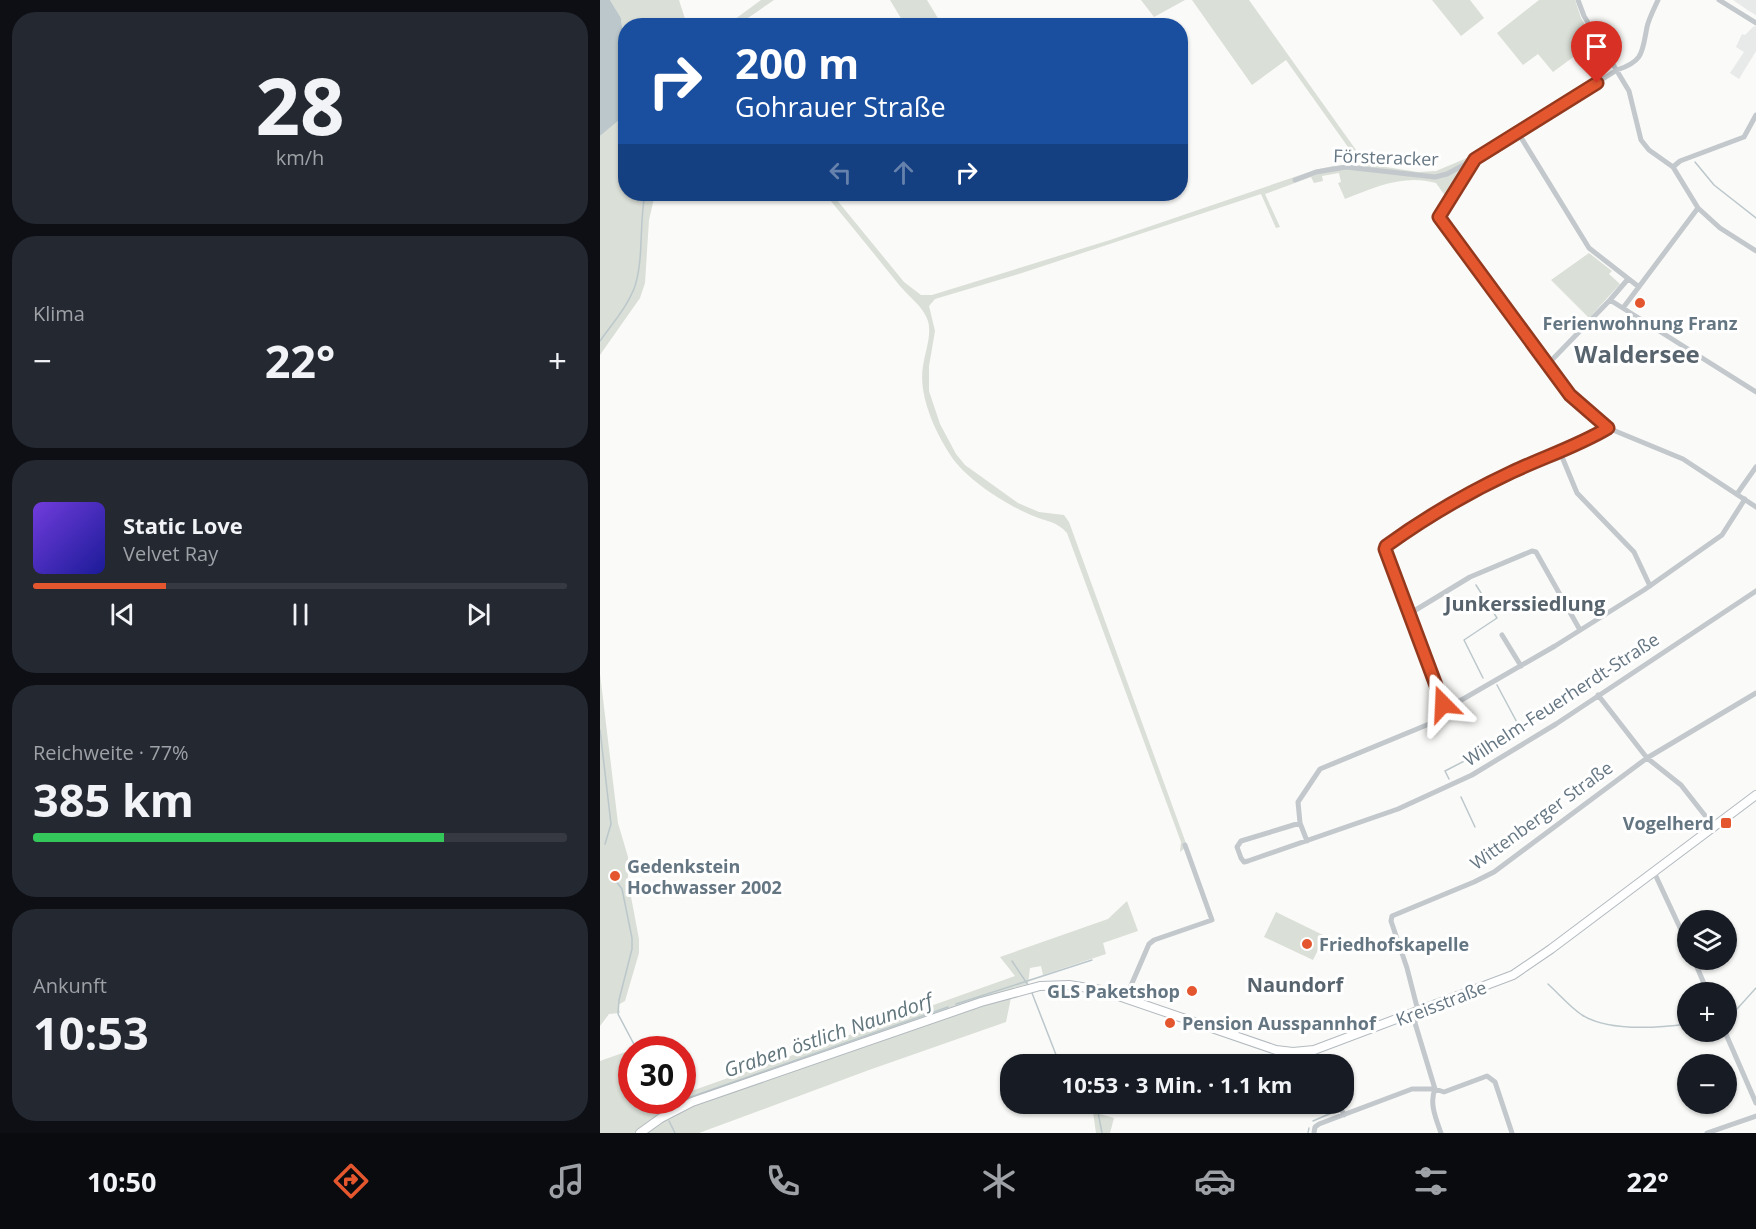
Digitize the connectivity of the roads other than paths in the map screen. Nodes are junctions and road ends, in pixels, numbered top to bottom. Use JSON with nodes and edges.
{"nodes":[{"id":1,"x":1578,"y":0,"type":"edge"},
{"id":2,"x":1658,"y":0,"type":"edge"},
{"id":3,"x":1719,"y":0,"type":"edge"},
{"id":4,"x":1756,"y":23,"type":"edge"},
{"id":5,"x":1617,"y":70,"type":"junction"},
{"id":6,"x":1756,"y":115,"type":"edge"},
{"id":7,"x":1517,"y":131,"type":"junction"},
{"id":8,"x":1475,"y":159,"type":"junction"},
{"id":9,"x":1674,"y":167,"type":"junction"},
{"id":10,"x":1295,"y":180,"type":"dead end"},
{"id":11,"x":1698,"y":208,"type":"junction"},
{"id":12,"x":1756,"y":251,"type":"edge"},
{"id":13,"x":1628,"y":279,"type":"junction"},
{"id":14,"x":1640,"y":287,"type":"junction"},
{"id":15,"x":1610,"y":300,"type":"junction"},
{"id":16,"x":1623,"y":308,"type":"junction"},
{"id":17,"x":1547,"y":365,"type":"junction"},
{"id":18,"x":1756,"y":392,"type":"edge"},
{"id":19,"x":1608,"y":428,"type":"junction"},
{"id":20,"x":1560,"y":452,"type":"junction"},
{"id":21,"x":1756,"y":467,"type":"edge"},
{"id":22,"x":1737,"y":494,"type":"junction"},
{"id":23,"x":1745,"y":500,"type":"junction"},
{"id":24,"x":1756,"y":507,"type":"edge"},
{"id":25,"x":1650,"y":586,"type":"junction"},
{"id":26,"x":1756,"y":591,"type":"edge"},
{"id":27,"x":1409,"y":614,"type":"junction"},
{"id":28,"x":1580,"y":630,"type":"junction"},
{"id":29,"x":1502,"y":635,"type":"dead end"},
{"id":30,"x":1521,"y":666,"type":"junction"},
{"id":31,"x":1756,"y":693,"type":"edge"},
{"id":32,"x":1598,"y":695,"type":"junction"},
{"id":33,"x":1443,"y":711,"type":"junction"},
{"id":34,"x":1647,"y":758,"type":"junction"},
{"id":35,"x":1756,"y":795,"type":"edge"},
{"id":36,"x":1300,"y":823,"type":"junction"},
{"id":37,"x":1714,"y":827,"type":"junction"},
{"id":38,"x":1306,"y":841,"type":"junction"},
{"id":39,"x":1185,"y":845,"type":"dead end"},
{"id":40,"x":1654,"y":872,"type":"junction"},
{"id":41,"x":1677,"y":921,"type":"edge"},
{"id":42,"x":1126,"y":998,"type":"junction"},
{"id":43,"x":1416,"y":1012,"type":"junction"},
{"id":44,"x":1729,"y":1042,"type":"edge"},
{"id":45,"x":1314,"y":1050,"type":"junction"},
{"id":46,"x":1315,"y":1054,"type":"edge"},
{"id":47,"x":1435,"y":1089,"type":"junction"},
{"id":48,"x":1756,"y":1103,"type":"edge"},
{"id":49,"x":1344,"y":1115,"type":"joint"},
{"id":50,"x":1756,"y":1116,"type":"edge"},
{"id":51,"x":640,"y":1133,"type":"edge"},
{"id":52,"x":1314,"y":1133,"type":"edge"},
{"id":53,"x":1441,"y":1133,"type":"edge"},
{"id":54,"x":1512,"y":1133,"type":"edge"},
{"id":55,"x":1707,"y":1133,"type":"edge"}],
"edges":[{"from":1,"to":5,"type":"street"},
{"from":2,"to":5,"type":"street","name":"Försteracker"},
{"from":3,"to":4,"type":"street"},
{"from":5,"to":7,"type":"street","name":"Försteracker"},
{"from":5,"to":9,"type":"street"},
{"from":6,"to":9,"type":"street"},
{"from":7,"to":8,"type":"street","name":"Försteracker"},
{"from":7,"to":13,"type":"street"},
{"from":8,"to":10,"type":"street","name":"Försteracker"},
{"from":8,"to":17,"type":"street"},
{"from":9,"to":11,"type":"street"},
{"from":11,"to":12,"type":"street"},
{"from":11,"to":14,"type":"street"},
{"from":13,"to":14,"type":"street"},
{"from":13,"to":15,"type":"street"},
{"from":14,"to":16,"type":"street"},
{"from":15,"to":16,"type":"street"},
{"from":15,"to":17,"type":"street"},
{"from":16,"to":18,"type":"street"},
{"from":17,"to":19,"type":"street"},
{"from":19,"to":20,"type":"street"},
{"from":19,"to":22,"type":"street"},
{"from":20,"to":25,"type":"street"},
{"from":20,"to":27,"type":"street"},
{"from":21,"to":22,"type":"street"},
{"from":22,"to":23,"type":"street"},
{"from":23,"to":24,"type":"street"},
{"from":23,"to":25,"type":"street"},
{"from":25,"to":28,"type":"street"},
{"from":26,"to":32,"type":"street","name":"Wilhelm-Feuerherdt-Straße"},
{"from":27,"to":28,"type":"street"},
{"from":27,"to":33,"type":"street"},
{"from":28,"to":30,"type":"street"},
{"from":29,"to":30,"type":"street"},
{"from":30,"to":33,"type":"street"},
{"from":31,"to":34,"type":"street","name":"Wittenberger Straße"},
{"from":32,"to":34,"type":"street"},
{"from":32,"to":38,"type":"street","name":"Wilhelm-Feuerherdt-Straße"},
{"from":33,"to":36,"type":"street"},
{"from":34,"to":37,"type":"street"},
{"from":34,"to":43,"type":"street","name":"Wittenberger Straße"},
{"from":35,"to":37,"type":"main road","name":"Kreisstraße"},
{"from":36,"to":38,"type":"street"},
{"from":36,"to":38,"type":"street","name":"Wilhelm-Feuerherdt-Straße"},
{"from":37,"to":40,"type":"main road","name":"Kreisstraße"},
{"from":39,"to":42,"type":"street"},
{"from":40,"to":41,"type":"street"},
{"from":40,"to":43,"type":"main road","name":"Kreisstraße"},
{"from":42,"to":45,"type":"main road","name":"Kreisstraße"},
{"from":42,"to":51,"type":"main road","name":"Kreisstraße"},
{"from":43,"to":45,"type":"main road","name":"Kreisstraße"},
{"from":43,"to":47,"type":"street"},
{"from":44,"to":48,"type":"street"},
{"from":45,"to":46,"type":"street"},
{"from":47,"to":49,"type":"street"},
{"from":47,"to":53,"type":"street"},
{"from":47,"to":54,"type":"street"},
{"from":49,"to":52,"type":"street"},
{"from":50,"to":55,"type":"street"}]}
